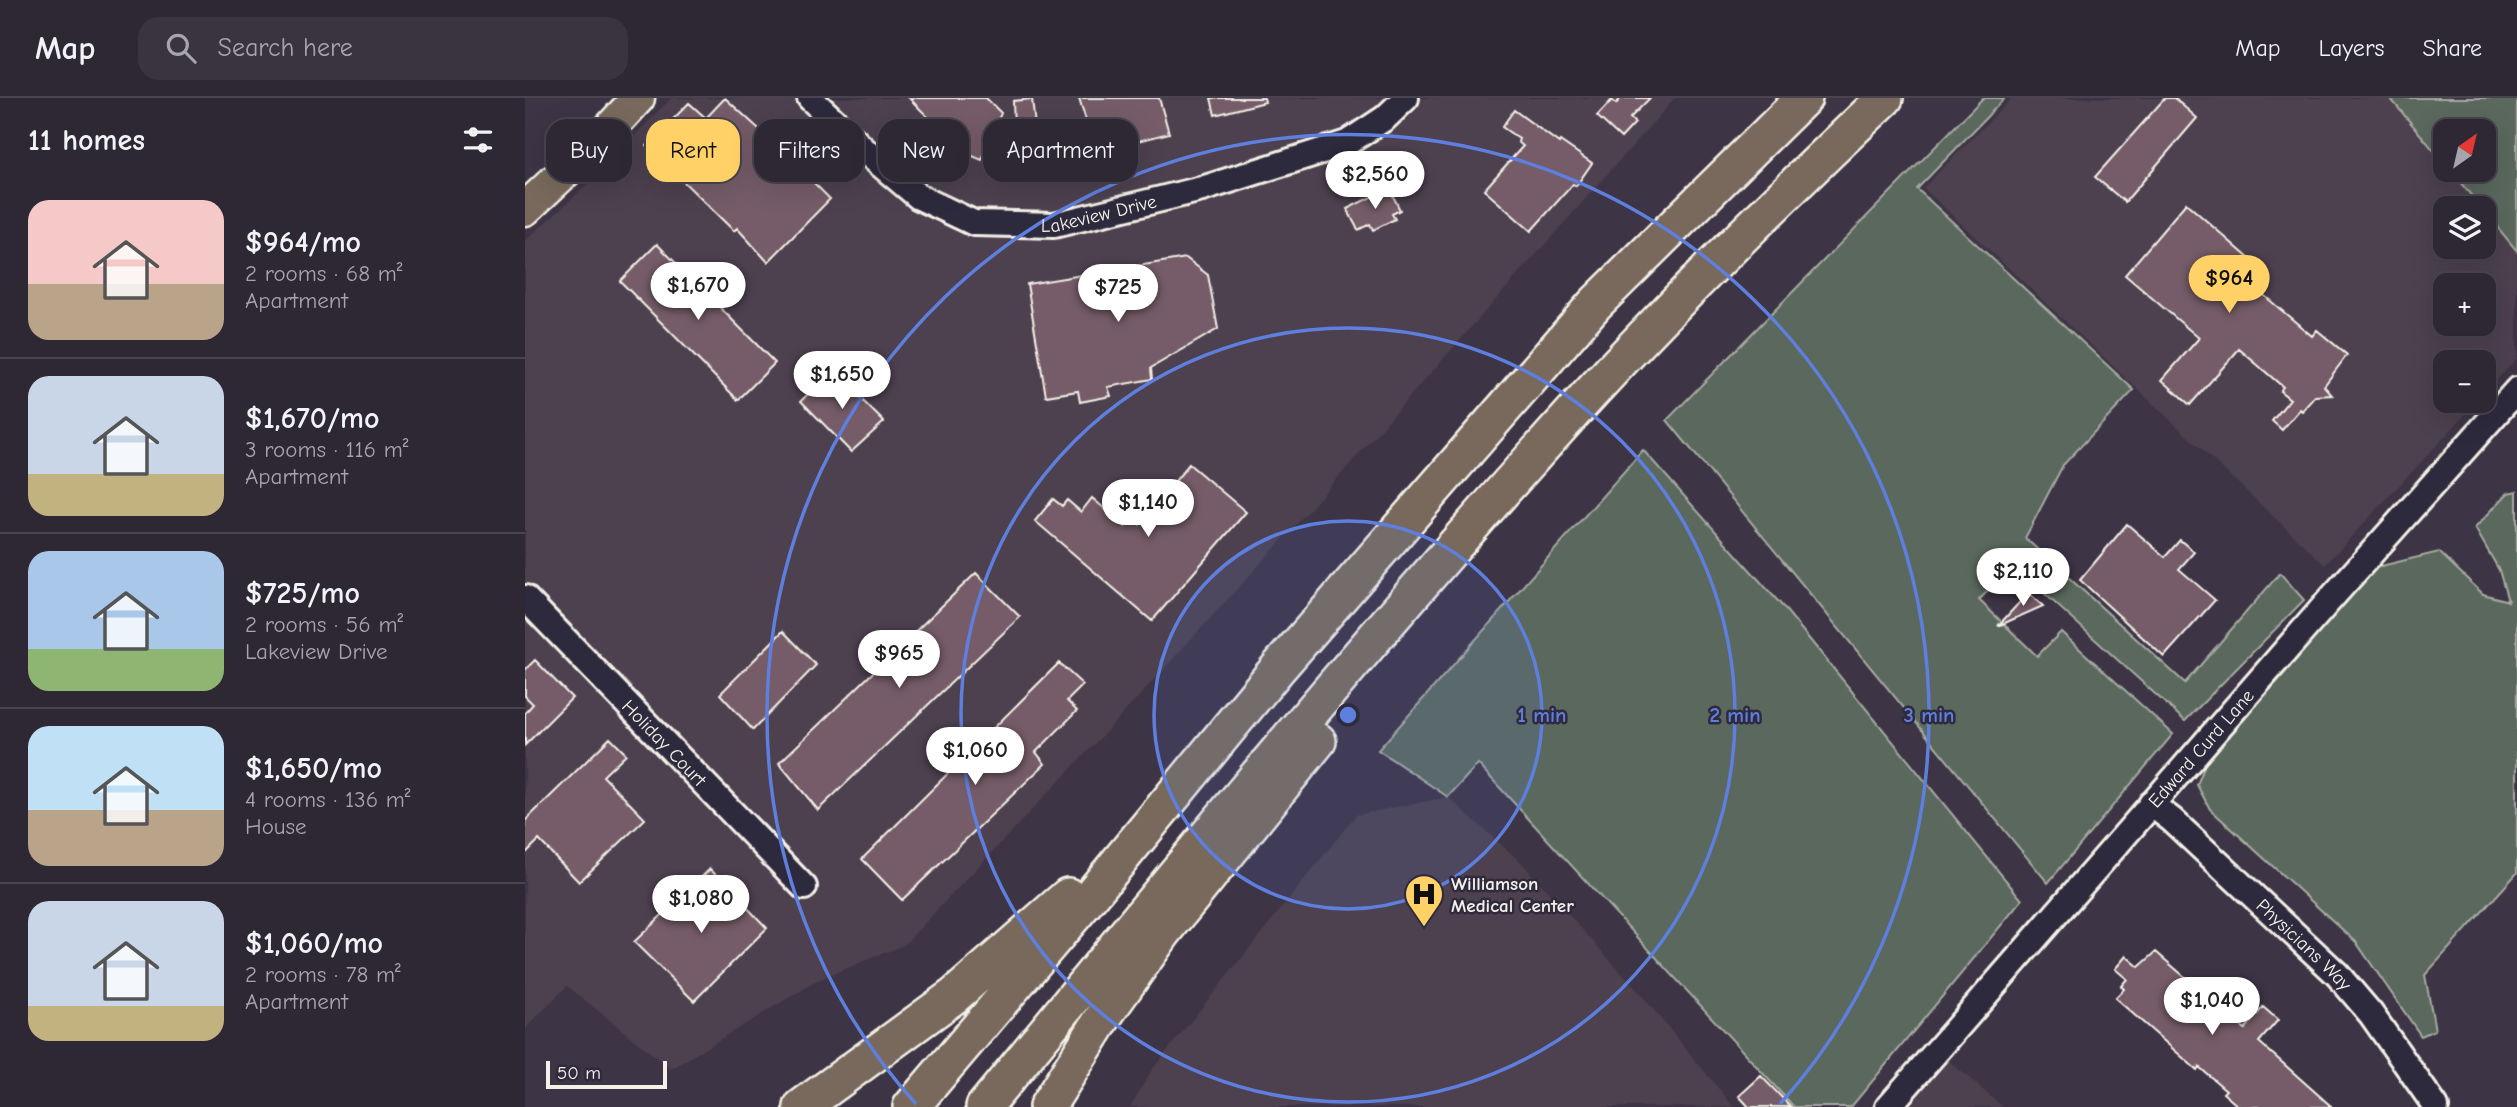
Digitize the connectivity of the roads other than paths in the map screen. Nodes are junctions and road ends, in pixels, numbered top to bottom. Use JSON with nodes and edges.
{"nodes":[{"id":1,"x":638,"y":98,"type":"edge"},
{"id":2,"x":810,"y":98,"type":"edge"},
{"id":3,"x":1406,"y":98,"type":"edge"},
{"id":4,"x":1804,"y":98,"type":"edge"},
{"id":5,"x":1885,"y":98,"type":"edge"},
{"id":6,"x":525,"y":209,"type":"edge"},
{"id":7,"x":2517,"y":390,"type":"edge"},
{"id":8,"x":525,"y":598,"type":"edge"},
{"id":9,"x":1367,"y":644,"type":"junction"},
{"id":10,"x":1279,"y":667,"type":"junction"},
{"id":11,"x":2151,"y":804,"type":"junction"},
{"id":12,"x":804,"y":887,"type":"dead end"},
{"id":13,"x":802,"y":1107,"type":"edge"},
{"id":14,"x":911,"y":1107,"type":"edge"},
{"id":15,"x":984,"y":1107,"type":"edge"},
{"id":16,"x":1047,"y":1107,"type":"edge"},
{"id":17,"x":1888,"y":1107,"type":"edge"},
{"id":18,"x":2436,"y":1107,"type":"edge"}],
"edges":[{"from":1,"to":6,"type":"main road"},
{"from":2,"to":3,"type":"street","name":"Lakeview Drive"},
{"from":4,"to":10,"type":"highway"},
{"from":5,"to":9,"type":"highway"},
{"from":7,"to":11,"type":"street","name":"Edward Curd Lane"},
{"from":8,"to":12,"type":"street","name":"Holiday Court"},
{"from":9,"to":15,"type":"highway"},
{"from":9,"to":16,"type":"highway"},
{"from":10,"to":13,"type":"highway"},
{"from":10,"to":14,"type":"highway"},
{"from":11,"to":17,"type":"street","name":"Edward Curd Lane"},
{"from":11,"to":18,"type":"street","name":"Physicians Way"}]}
